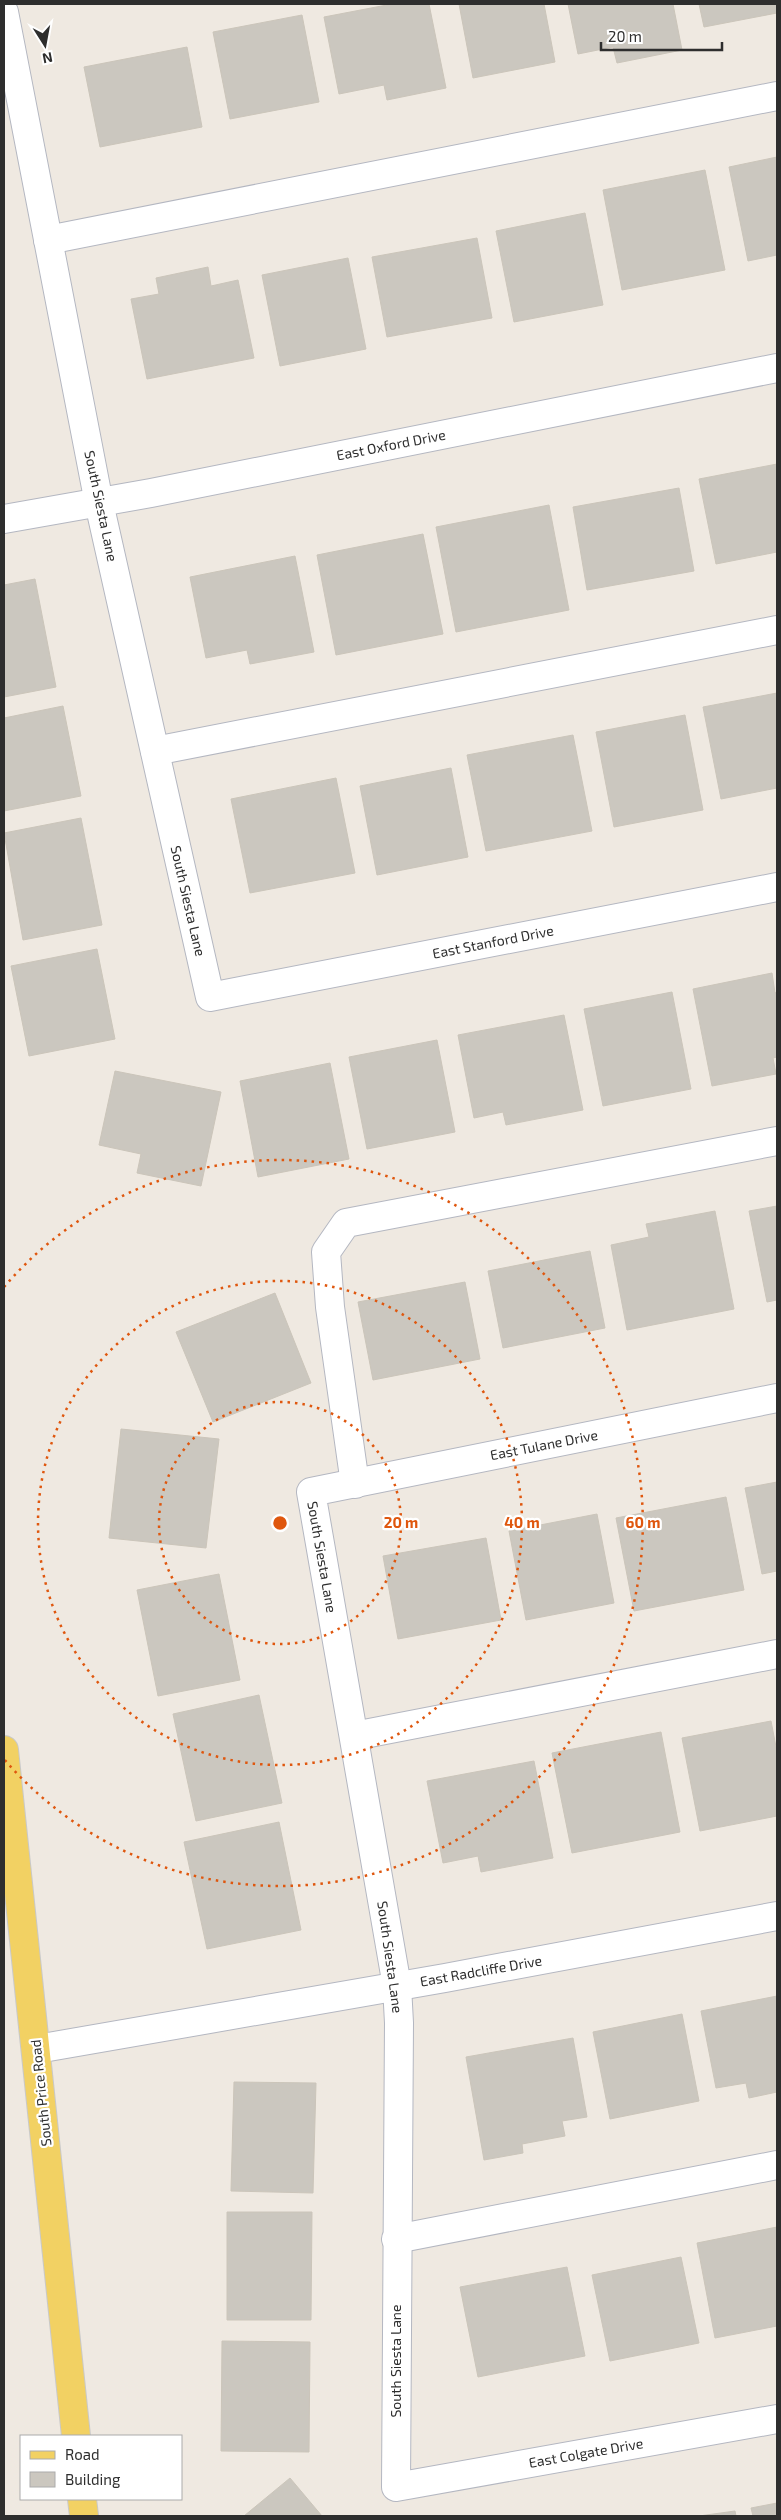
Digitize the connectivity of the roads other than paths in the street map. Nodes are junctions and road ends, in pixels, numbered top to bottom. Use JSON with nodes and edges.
{"nodes":[{"id":1,"x":4,"y":12,"type":"edge"},
{"id":2,"x":777,"y":96,"type":"edge"},
{"id":3,"x":48,"y":240,"type":"junction"},
{"id":4,"x":777,"y":368,"type":"edge"},
{"id":5,"x":99,"y":504,"type":"junction"},
{"id":6,"x":4,"y":519,"type":"edge"},
{"id":7,"x":777,"y":630,"type":"edge"},
{"id":8,"x":155,"y":751,"type":"junction"},
{"id":9,"x":777,"y":887,"type":"edge"},
{"id":10,"x":210,"y":997,"type":"joint"},
{"id":11,"x":777,"y":1141,"type":"edge"},
{"id":12,"x":777,"y":1398,"type":"edge"},
{"id":13,"x":355,"y":1484,"type":"junction"},
{"id":14,"x":311,"y":1492,"type":"joint"},
{"id":15,"x":777,"y":1654,"type":"edge"},
{"id":16,"x":354,"y":1736,"type":"junction"},
{"id":17,"x":4,"y":1750,"type":"edge"},
{"id":18,"x":777,"y":1916,"type":"edge"},
{"id":19,"x":397,"y":1986,"type":"junction"},
{"id":20,"x":37,"y":2049,"type":"junction"},
{"id":21,"x":777,"y":2164,"type":"edge"},
{"id":22,"x":396,"y":2239,"type":"junction"},
{"id":23,"x":777,"y":2419,"type":"edge"},
{"id":24,"x":76,"y":2435,"type":"edge"},
{"id":25,"x":396,"y":2487,"type":"joint"},
{"id":26,"x":82,"y":2500,"type":"edge"},
{"id":27,"x":84,"y":2516,"type":"edge"}],
"edges":[{"from":1,"to":3,"type":"street","name":"South Siesta Lane"},
{"from":2,"to":3,"type":"street"},
{"from":3,"to":5,"type":"street","name":"South Siesta Lane"},
{"from":4,"to":5,"type":"street","name":"East Oxford Drive"},
{"from":5,"to":6,"type":"street","name":"East Oxford Drive"},
{"from":5,"to":8,"type":"street","name":"South Siesta Lane"},
{"from":7,"to":8,"type":"street"},
{"from":8,"to":10,"type":"street","name":"South Siesta Lane"},
{"from":9,"to":10,"type":"street","name":"East Stanford Drive"},
{"from":11,"to":13,"type":"street"},
{"from":12,"to":13,"type":"street","name":"East Tulane Drive"},
{"from":13,"to":14,"type":"street","name":"East Tulane Drive"},
{"from":14,"to":16,"type":"street","name":"South Siesta Lane"},
{"from":15,"to":16,"type":"street"},
{"from":16,"to":19,"type":"street","name":"South Siesta Lane"},
{"from":17,"to":20,"type":"main road","name":"South Price Road"},
{"from":18,"to":19,"type":"street","name":"East Radcliffe Drive"},
{"from":19,"to":20,"type":"street","name":"East Radcliffe Drive"},
{"from":19,"to":22,"type":"street","name":"South Siesta Lane"},
{"from":20,"to":24,"type":"main road","name":"South Price Road"},
{"from":21,"to":22,"type":"street"},
{"from":22,"to":25,"type":"street","name":"South Siesta Lane"},
{"from":23,"to":25,"type":"street","name":"East Colgate Drive"},
{"from":26,"to":27,"type":"main road"}]}
